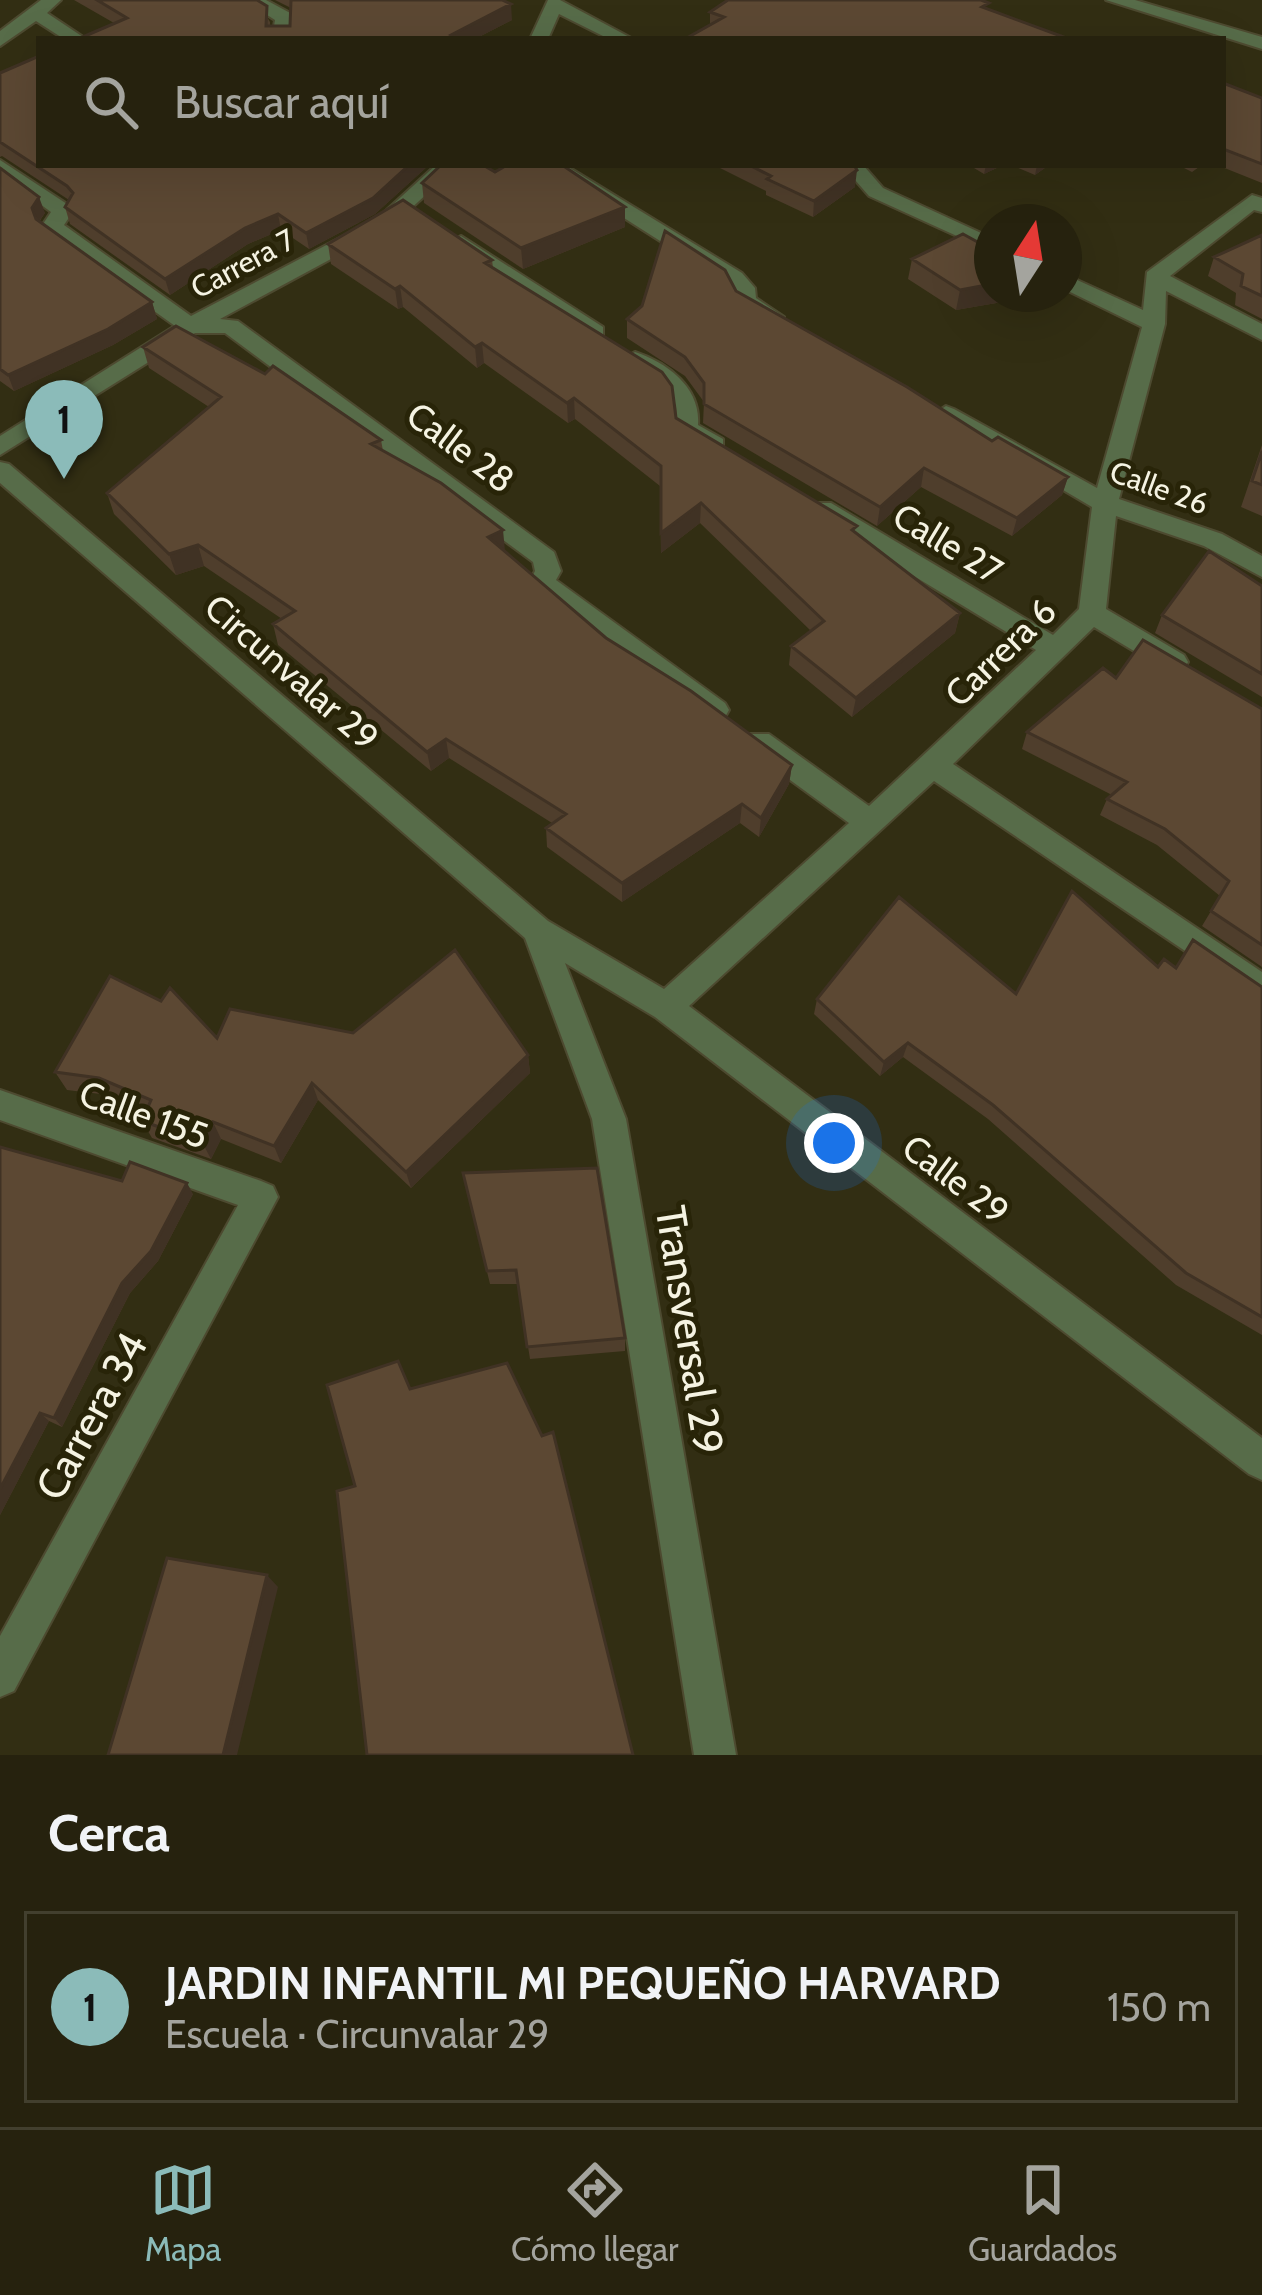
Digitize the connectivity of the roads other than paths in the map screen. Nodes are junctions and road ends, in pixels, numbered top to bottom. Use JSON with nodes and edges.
{"nodes":[{"id":1,"x":254,"y":0,"type":"edge"},
{"id":2,"x":1115,"y":0,"type":"edge"},
{"id":3,"x":553,"y":2,"type":"edge"},
{"id":4,"x":43,"y":6,"type":"edge"},
{"id":5,"x":74,"y":36,"type":"edge"},
{"id":6,"x":282,"y":36,"type":"edge"},
{"id":7,"x":540,"y":36,"type":"edge"},
{"id":8,"x":618,"y":36,"type":"edge"},
{"id":9,"x":0,"y":40,"type":"edge"},
{"id":10,"x":1262,"y":43,"type":"edge"},
{"id":11,"x":0,"y":166,"type":"edge"},
{"id":12,"x":447,"y":168,"type":"edge"},
{"id":13,"x":555,"y":168,"type":"edge"},
{"id":14,"x":855,"y":168,"type":"edge"},
{"id":15,"x":1257,"y":204,"type":"edge"},
{"id":16,"x":425,"y":218,"type":"junction"},
{"id":17,"x":974,"y":238,"type":"edge"},
{"id":18,"x":1155,"y":277,"type":"junction"},
{"id":19,"x":1082,"y":290,"type":"edge"},
{"id":20,"x":1154,"y":324,"type":"junction"},
{"id":21,"x":190,"y":326,"type":"junction"},
{"id":22,"x":1262,"y":333,"type":"edge"},
{"id":23,"x":805,"y":335,"type":"edge"},
{"id":24,"x":925,"y":402,"type":"edge"},
{"id":25,"x":0,"y":447,"type":"edge"},
{"id":26,"x":728,"y":453,"type":"edge"},
{"id":27,"x":0,"y":470,"type":"edge"},
{"id":28,"x":810,"y":502,"type":"edge"},
{"id":29,"x":1105,"y":503,"type":"junction"},
{"id":30,"x":1262,"y":568,"type":"edge"},
{"id":31,"x":1092,"y":613,"type":"junction"},
{"id":32,"x":1057,"y":650,"type":"junction"},
{"id":33,"x":1205,"y":681,"type":"edge"},
{"id":34,"x":934,"y":765,"type":"junction"},
{"id":35,"x":868,"y":821,"type":"junction"},
{"id":36,"x":537,"y":929,"type":"junction"},
{"id":37,"x":1262,"y":989,"type":"edge"},
{"id":38,"x":666,"y":1007,"type":"junction"},
{"id":39,"x":0,"y":1105,"type":"edge"},
{"id":40,"x":261,"y":1197,"type":"joint"},
{"id":41,"x":1262,"y":1461,"type":"edge"},
{"id":42,"x":0,"y":1677,"type":"edge"},
{"id":43,"x":715,"y":1755,"type":"edge"}],
"edges":[{"from":1,"to":6,"type":"street"},
{"from":2,"to":10,"type":"street"},
{"from":3,"to":7,"type":"street"},
{"from":3,"to":8,"type":"street"},
{"from":4,"to":5,"type":"street"},
{"from":4,"to":9,"type":"street"},
{"from":11,"to":21,"type":"street","name":"Calle 28"},
{"from":12,"to":16,"type":"street","name":"Carrera 7"},
{"from":13,"to":23,"type":"street"},
{"from":14,"to":17,"type":"street"},
{"from":15,"to":18,"type":"street"},
{"from":16,"to":21,"type":"street","name":"Carrera 7"},
{"from":16,"to":26,"type":"street"},
{"from":18,"to":20,"type":"street","name":"Carrera 6"},
{"from":18,"to":22,"type":"street"},
{"from":19,"to":20,"type":"street"},
{"from":20,"to":29,"type":"street","name":"Carrera 6"},
{"from":21,"to":25,"type":"street","name":"Carrera 7"},
{"from":21,"to":35,"type":"street","name":"Calle 28"},
{"from":24,"to":29,"type":"street","name":"Calle 26"},
{"from":27,"to":36,"type":"street","name":"Circunvalar 29"},
{"from":28,"to":32,"type":"street","name":"Calle 27"},
{"from":29,"to":30,"type":"street","name":"Calle 26"},
{"from":29,"to":31,"type":"street","name":"Carrera 6"},
{"from":31,"to":32,"type":"street","name":"Carrera 6"},
{"from":31,"to":33,"type":"street"},
{"from":32,"to":34,"type":"street","name":"Carrera 6"},
{"from":34,"to":35,"type":"street","name":"Carrera 6"},
{"from":34,"to":37,"type":"street"},
{"from":35,"to":38,"type":"street","name":"Carrera 6"},
{"from":36,"to":38,"type":"street","name":"Calle 29"},
{"from":36,"to":43,"type":"street","name":"Transversal 29"},
{"from":38,"to":41,"type":"street","name":"Calle 29"},
{"from":39,"to":40,"type":"street","name":"Calle 155"},
{"from":40,"to":42,"type":"street","name":"Carrera 34"}]}
